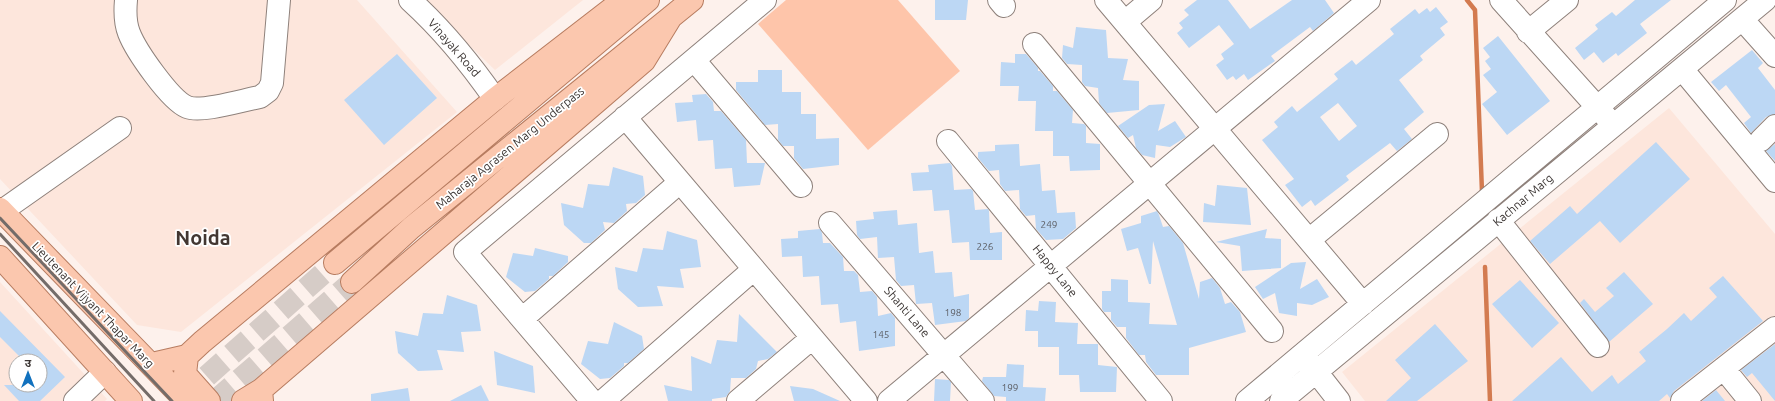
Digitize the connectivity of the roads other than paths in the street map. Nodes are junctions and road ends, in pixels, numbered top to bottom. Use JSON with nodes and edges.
{"nodes":[{"id":1,"x":126,"y":0,"type":"edge"},
{"id":2,"x":279,"y":0,"type":"edge"},
{"id":3,"x":410,"y":0,"type":"edge"},
{"id":4,"x":623,"y":0,"type":"edge"},
{"id":5,"x":648,"y":0,"type":"edge"},
{"id":6,"x":692,"y":0,"type":"edge"},
{"id":7,"x":766,"y":0,"type":"edge"},
{"id":8,"x":1106,"y":0,"type":"edge"},
{"id":9,"x":1152,"y":0,"type":"edge"},
{"id":10,"x":1369,"y":0,"type":"edge"},
{"id":11,"x":1501,"y":0,"type":"edge"},
{"id":12,"x":1567,"y":0,"type":"edge"},
{"id":13,"x":1725,"y":0,"type":"edge"},
{"id":14,"x":1765,"y":0,"type":"edge"},
{"id":15,"x":671,"y":17,"type":"junction"},
{"id":16,"x":1742,"y":19,"type":"junction"},
{"id":17,"x":1125,"y":22,"type":"junction"},
{"id":18,"x":1528,"y":32,"type":"junction"},
{"id":19,"x":1034,"y":44,"type":"dead end"},
{"id":20,"x":1775,"y":56,"type":"edge"},
{"id":21,"x":694,"y":60,"type":"junction"},
{"id":22,"x":1682,"y":69,"type":"junction"},
{"id":23,"x":495,"y":99,"type":"junction"},
{"id":24,"x":1598,"y":107,"type":"junction"},
{"id":25,"x":625,"y":118,"type":"junction"},
{"id":26,"x":1613,"y":126,"type":"junction"},
{"id":27,"x":120,"y":128,"type":"dead end"},
{"id":28,"x":1215,"y":129,"type":"junction"},
{"id":29,"x":1437,"y":134,"type":"dead end"},
{"id":30,"x":948,"y":141,"type":"dead end"},
{"id":31,"x":1775,"y":181,"type":"edge"},
{"id":32,"x":680,"y":182,"type":"junction"},
{"id":33,"x":1150,"y":183,"type":"junction"},
{"id":34,"x":801,"y":186,"type":"dead end"},
{"id":35,"x":1,"y":210,"type":"edge"},
{"id":36,"x":1498,"y":220,"type":"junction"},
{"id":37,"x":830,"y":223,"type":"dead end"},
{"id":38,"x":1309,"y":240,"type":"junction"},
{"id":39,"x":0,"y":257,"type":"edge"},
{"id":40,"x":335,"y":263,"type":"tunnel mouth"},
{"id":41,"x":1051,"y":266,"type":"junction"},
{"id":42,"x":754,"y":269,"type":"junction"},
{"id":43,"x":352,"y":282,"type":"tunnel mouth"},
{"id":44,"x":1363,"y":304,"type":"junction"},
{"id":45,"x":522,"y":319,"type":"junction"},
{"id":46,"x":1775,"y":328,"type":"edge"},
{"id":47,"x":1272,"y":331,"type":"dead end"},
{"id":48,"x":812,"y":338,"type":"junction"},
{"id":49,"x":1598,"y":346,"type":"dead end"},
{"id":50,"x":944,"y":355,"type":"junction"},
{"id":51,"x":187,"y":356,"type":"junction"},
{"id":52,"x":1297,"y":360,"type":"junction"},
{"id":53,"x":152,"y":364,"type":"junction"},
{"id":54,"x":1724,"y":369,"type":"junction"},
{"id":55,"x":1310,"y":377,"type":"junction"},
{"id":56,"x":117,"y":390,"type":"edge"},
{"id":57,"x":262,"y":395,"type":"edge"},
{"id":58,"x":75,"y":401,"type":"edge"},
{"id":59,"x":186,"y":401,"type":"edge"},
{"id":60,"x":210,"y":401,"type":"edge"},
{"id":61,"x":243,"y":401,"type":"edge"},
{"id":62,"x":592,"y":401,"type":"edge"},
{"id":63,"x":603,"y":401,"type":"edge"},
{"id":64,"x":738,"y":401,"type":"edge"},
{"id":65,"x":866,"y":401,"type":"edge"},
{"id":66,"x":889,"y":401,"type":"edge"},
{"id":67,"x":983,"y":401,"type":"edge"},
{"id":68,"x":1161,"y":401,"type":"edge"},
{"id":69,"x":1248,"y":401,"type":"edge"},
{"id":70,"x":1281,"y":401,"type":"edge"},
{"id":71,"x":1320,"y":401,"type":"edge"},
{"id":72,"x":1339,"y":401,"type":"edge"},
{"id":73,"x":1682,"y":401,"type":"edge"},
{"id":74,"x":1750,"y":401,"type":"edge"}],
"edges":[{"from":1,"to":2,"type":"street"},
{"from":3,"to":23,"type":"street","name":"Vinayak Road"},
{"from":4,"to":23,"type":"main road"},
{"from":5,"to":40,"type":"main road","name":"Maharaja Agrasen Marg Underpass"},
{"from":6,"to":15,"type":"main road","name":"Maharaja Agrasen Marg Underpass"},
{"from":7,"to":21,"type":"street"},
{"from":8,"to":17,"type":"street"},
{"from":9,"to":17,"type":"street"},
{"from":10,"to":28,"type":"street"},
{"from":11,"to":18,"type":"street"},
{"from":12,"to":18,"type":"street"},
{"from":13,"to":24,"type":"street","name":"Kachnar Marg"},
{"from":14,"to":16,"type":"street","name":"Kachnar Marg"},
{"from":15,"to":43,"type":"main road","name":"Maharaja Agrasen Marg Underpass"},
{"from":15,"to":57,"type":"main road"},
{"from":16,"to":20,"type":"street"},
{"from":16,"to":22,"type":"street","name":"Kachnar Marg"},
{"from":17,"to":28,"type":"street"},
{"from":18,"to":24,"type":"street"},
{"from":19,"to":33,"type":"street"},
{"from":21,"to":25,"type":"street"},
{"from":21,"to":34,"type":"street"},
{"from":22,"to":26,"type":"street","name":"Kachnar Marg"},
{"from":22,"to":31,"type":"street"},
{"from":23,"to":51,"type":"main road"},
{"from":24,"to":26,"type":"street"},
{"from":24,"to":44,"type":"street","name":"Kachnar Marg"},
{"from":25,"to":32,"type":"street"},
{"from":25,"to":45,"type":"street"},
{"from":26,"to":36,"type":"street","name":"Kachnar Marg"},
{"from":27,"to":35,"type":"street"},
{"from":28,"to":33,"type":"street"},
{"from":28,"to":38,"type":"street"},
{"from":29,"to":38,"type":"street"},
{"from":30,"to":41,"type":"street","name":"Happy Lane"},
{"from":32,"to":42,"type":"street"},
{"from":32,"to":45,"type":"street"},
{"from":33,"to":41,"type":"street"},
{"from":33,"to":47,"type":"street"},
{"from":35,"to":53,"type":"main road","name":"Lieutenant Vijyant Thapar Marg"},
{"from":36,"to":49,"type":"street"},
{"from":36,"to":55,"type":"street","name":"Kachnar Marg"},
{"from":37,"to":50,"type":"street","name":"Shanti Lane"},
{"from":38,"to":44,"type":"street"},
{"from":39,"to":56,"type":"main road"},
{"from":41,"to":50,"type":"street"},
{"from":41,"to":68,"type":"street","name":"Happy Lane"},
{"from":42,"to":48,"type":"street"},
{"from":42,"to":63,"type":"street"},
{"from":44,"to":52,"type":"street","name":"Kachnar Marg"},
{"from":45,"to":62,"type":"street"},
{"from":46,"to":54,"type":"street"},
{"from":48,"to":64,"type":"street"},
{"from":48,"to":65,"type":"street"},
{"from":50,"to":66,"type":"street"},
{"from":50,"to":67,"type":"street","name":"Shanti Lane"},
{"from":51,"to":53,"type":"main road"},
{"from":51,"to":60,"type":"main road"},
{"from":52,"to":55,"type":"street"},
{"from":52,"to":69,"type":"street","name":"Kachnar Marg"},
{"from":53,"to":59,"type":"main road","name":"Lieutenant Vijyant Thapar Marg"},
{"from":54,"to":73,"type":"street"},
{"from":54,"to":74,"type":"street"},
{"from":55,"to":70,"type":"street","name":"Kachnar Marg"},
{"from":55,"to":71,"type":"street"},
{"from":55,"to":72,"type":"street"},
{"from":56,"to":58,"type":"street"},
{"from":57,"to":61,"type":"main road"}]}
